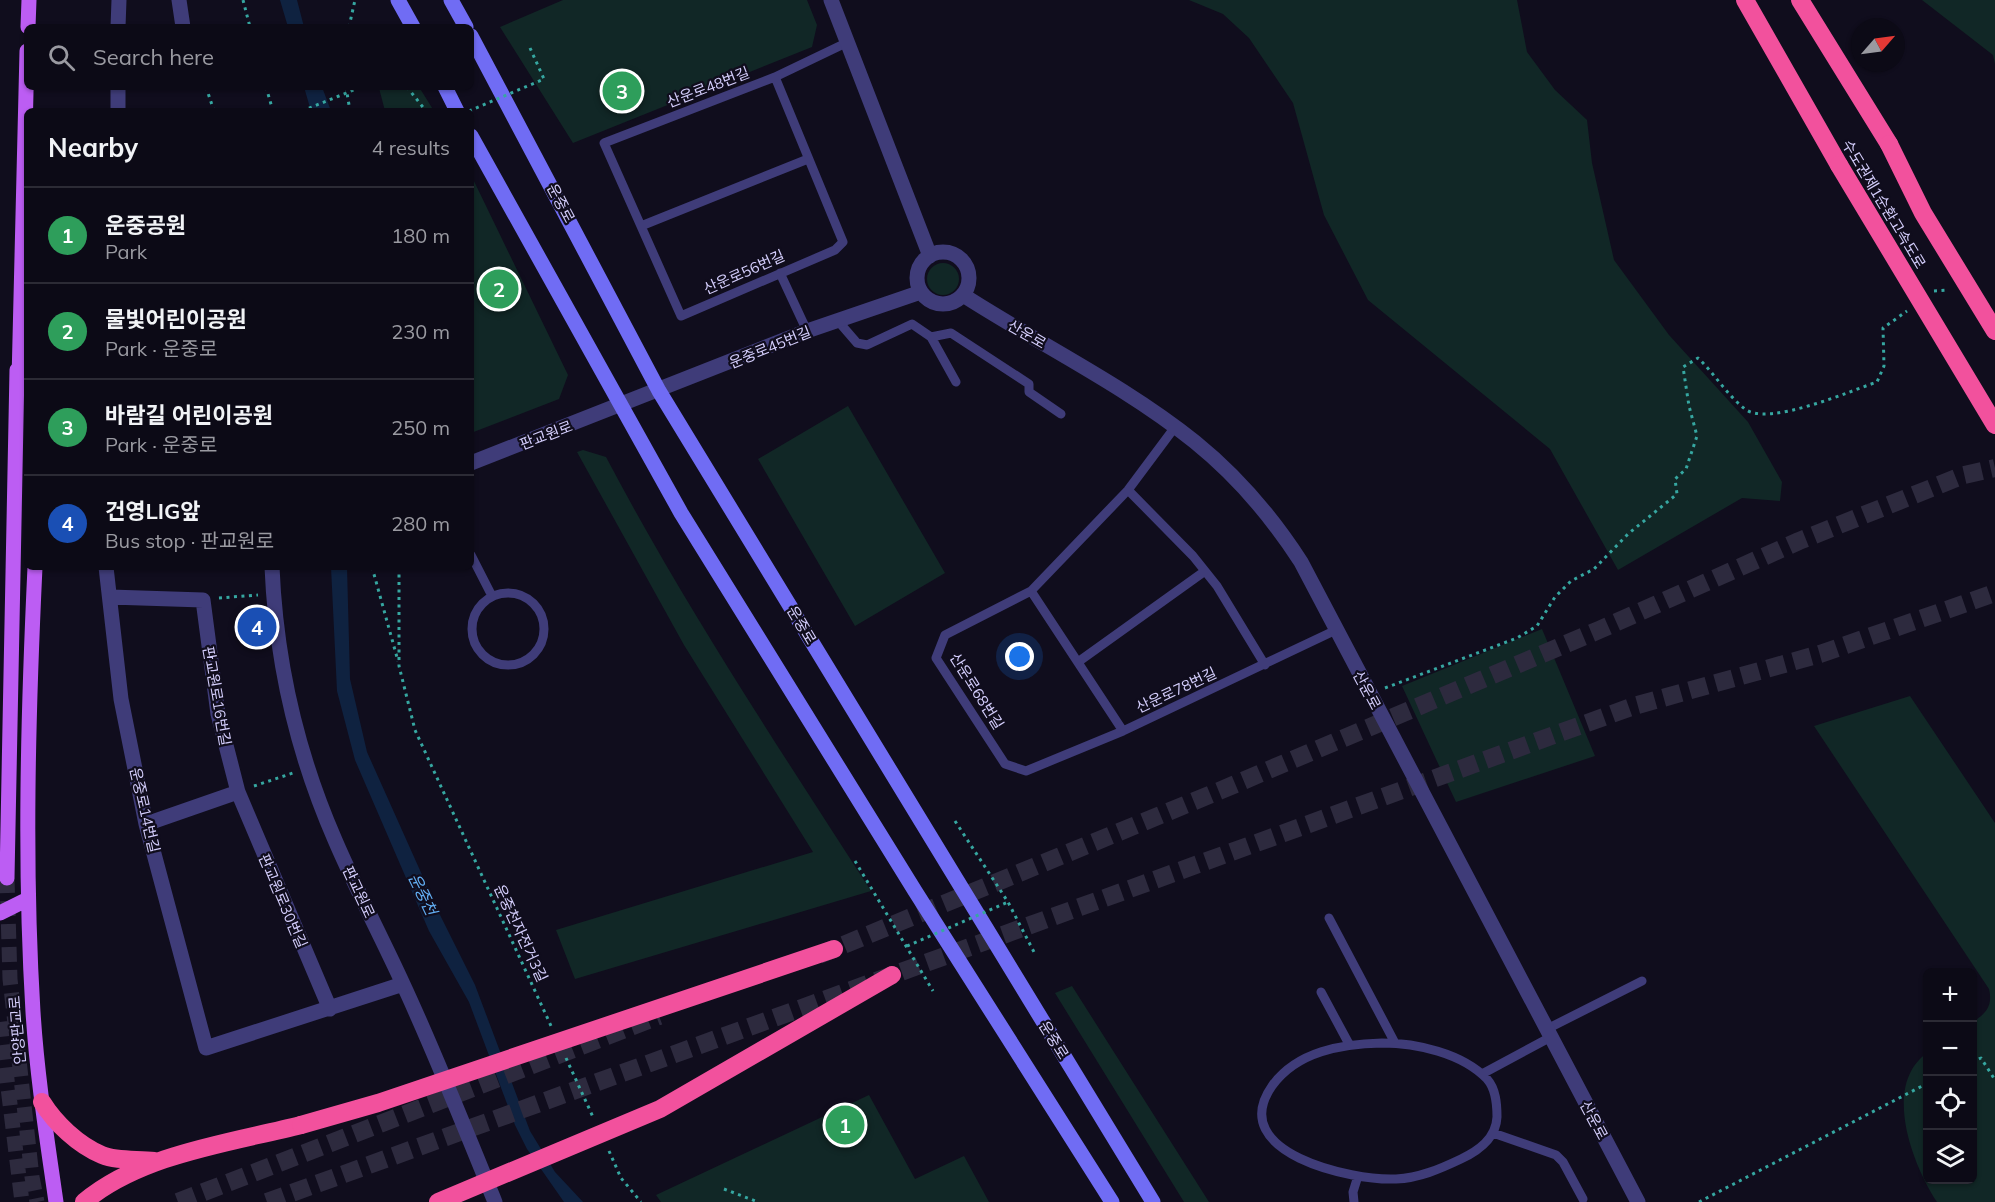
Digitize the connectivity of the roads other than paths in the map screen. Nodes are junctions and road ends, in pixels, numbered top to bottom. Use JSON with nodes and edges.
{"nodes":[{"id":1,"x":28,"y":0,"type":"edge"},
{"id":2,"x":118,"y":0,"type":"edge"},
{"id":3,"x":179,"y":0,"type":"edge"},
{"id":4,"x":398,"y":0,"type":"edge"},
{"id":5,"x":451,"y":0,"type":"edge"},
{"id":6,"x":831,"y":0,"type":"edge"},
{"id":7,"x":1745,"y":0,"type":"edge"},
{"id":8,"x":1800,"y":0,"type":"edge"},
{"id":9,"x":28,"y":24,"type":"edge"},
{"id":10,"x":118,"y":24,"type":"edge"},
{"id":11,"x":183,"y":24,"type":"edge"},
{"id":12,"x":411,"y":24,"type":"edge"},
{"id":13,"x":464,"y":24,"type":"edge"},
{"id":14,"x":474,"y":42,"type":"edge"},
{"id":15,"x":848,"y":42,"type":"junction"},
{"id":16,"x":775,"y":77,"type":"junction"},
{"id":17,"x":26,"y":90,"type":"edge"},
{"id":18,"x":118,"y":90,"type":"edge"},
{"id":19,"x":447,"y":90,"type":"edge"},
{"id":20,"x":25,"y":108,"type":"edge"},
{"id":21,"x":118,"y":108,"type":"edge"},
{"id":22,"x":456,"y":108,"type":"edge"},
{"id":23,"x":474,"y":141,"type":"edge"},
{"id":24,"x":24,"y":147,"type":"edge"},
{"id":25,"x":808,"y":159,"type":"junction"},
{"id":26,"x":641,"y":226,"type":"junction"},
{"id":27,"x":930,"y":256,"type":"junction"},
{"id":28,"x":780,"y":273,"type":"junction"},
{"id":29,"x":669,"y":289,"type":"joint"},
{"id":30,"x":921,"y":292,"type":"junction"},
{"id":31,"x":963,"y":296,"type":"junction"},
{"id":32,"x":838,"y":321,"type":"junction"},
{"id":33,"x":807,"y":331,"type":"junction"},
{"id":34,"x":1995,"y":331,"type":"edge"},
{"id":35,"x":931,"y":337,"type":"junction"},
{"id":36,"x":17,"y":370,"type":"junction"},
{"id":37,"x":956,"y":382,"type":"dead end"},
{"id":38,"x":659,"y":391,"type":"junction"},
{"id":39,"x":621,"y":406,"type":"junction"},
{"id":40,"x":1061,"y":414,"type":"dead end"},
{"id":41,"x":24,"y":425,"type":"edge"},
{"id":42,"x":1995,"y":425,"type":"edge"},
{"id":43,"x":1175,"y":427,"type":"junction"},
{"id":44,"x":474,"y":462,"type":"edge"},
{"id":45,"x":1128,"y":490,"type":"junction"},
{"id":46,"x":474,"y":561,"type":"edge"},
{"id":47,"x":34,"y":570,"type":"edge"},
{"id":48,"x":106,"y":570,"type":"edge"},
{"id":49,"x":272,"y":570,"type":"edge"},
{"id":50,"x":1205,"y":571,"type":"junction"},
{"id":51,"x":1031,"y":591,"type":"junction"},
{"id":52,"x":492,"y":596,"type":"junction"},
{"id":53,"x":110,"y":597,"type":"junction"},
{"id":54,"x":1336,"y":630,"type":"junction"},
{"id":55,"x":1078,"y":662,"type":"junction"},
{"id":56,"x":1265,"y":665,"type":"junction"},
{"id":57,"x":1123,"y":731,"type":"junction"},
{"id":58,"x":1026,"y":771,"type":"joint"},
{"id":59,"x":238,"y":792,"type":"junction"},
{"id":60,"x":146,"y":824,"type":"junction"},
{"id":61,"x":7,"y":878,"type":"tunnel mouth"},
{"id":62,"x":28,"y":899,"type":"junction"},
{"id":63,"x":0,"y":913,"type":"edge"},
{"id":64,"x":1329,"y":918,"type":"dead end"},
{"id":65,"x":834,"y":949,"type":"tunnel mouth"},
{"id":66,"x":892,"y":975,"type":"dead end"},
{"id":67,"x":1642,"y":981,"type":"dead end"},
{"id":68,"x":404,"y":984,"type":"junction"},
{"id":69,"x":1321,"y":992,"type":"dead end"},
{"id":70,"x":330,"y":1009,"type":"junction"},
{"id":71,"x":1547,"y":1034,"type":"junction"},
{"id":72,"x":1395,"y":1043,"type":"junction"},
{"id":73,"x":1348,"y":1044,"type":"junction"},
{"id":74,"x":1482,"y":1074,"type":"junction"},
{"id":75,"x":42,"y":1102,"type":"junction"},
{"id":76,"x":1493,"y":1133,"type":"junction"},
{"id":77,"x":159,"y":1161,"type":"junction"},
{"id":78,"x":1358,"y":1176,"type":"junction"},
{"id":79,"x":1583,"y":1200,"type":"dead end"},
{"id":80,"x":56,"y":1202,"type":"edge"},
{"id":81,"x":84,"y":1202,"type":"edge"},
{"id":82,"x":438,"y":1202,"type":"edge"},
{"id":83,"x":495,"y":1202,"type":"edge"},
{"id":84,"x":1112,"y":1202,"type":"edge"},
{"id":85,"x":1153,"y":1202,"type":"edge"},
{"id":86,"x":1354,"y":1202,"type":"edge"},
{"id":87,"x":1638,"y":1202,"type":"edge"}],
"edges":[{"from":1,"to":9,"type":"main road"},
{"from":2,"to":10,"type":"street"},
{"from":3,"to":11,"type":"street"},
{"from":4,"to":12,"type":"main road"},
{"from":5,"to":13,"type":"main road"},
{"from":6,"to":15,"type":"street"},
{"from":7,"to":42,"type":"highway","name":"수도권제1순환고속도로","bridge":true},
{"from":8,"to":34,"type":"highway","name":"수도권제1순환고속도로","bridge":true},
{"from":14,"to":38,"type":"main road","name":"운중로"},
{"from":15,"to":16,"type":"lane","name":"산운로48번길"},
{"from":15,"to":27,"type":"street"},
{"from":16,"to":25,"type":"lane"},
{"from":16,"to":26,"type":"lane","name":"산운로48번길"},
{"from":17,"to":20,"type":"main road"},
{"from":18,"to":21,"type":"street"},
{"from":19,"to":22,"type":"main road"},
{"from":23,"to":39,"type":"main road"},
{"from":24,"to":36,"type":"main road"},
{"from":25,"to":26,"type":"lane"},
{"from":25,"to":28,"type":"lane","name":"산운로56번길"},
{"from":26,"to":29,"type":"lane","name":"산운로48번길"},
{"from":27,"to":30,"type":"street"},
{"from":27,"to":31,"type":"street"},
{"from":28,"to":29,"type":"lane","name":"산운로56번길"},
{"from":28,"to":33,"type":"lane"},
{"from":30,"to":31,"type":"street"},
{"from":30,"to":32,"type":"street","name":"운중로45번길"},
{"from":31,"to":43,"type":"street","name":"산운로"},
{"from":32,"to":33,"type":"street","name":"운중로45번길"},
{"from":32,"to":35,"type":"lane"},
{"from":33,"to":38,"type":"street","name":"운중로45번길"},
{"from":35,"to":37,"type":"lane"},
{"from":35,"to":40,"type":"lane"},
{"from":36,"to":41,"type":"main road"},
{"from":36,"to":61,"type":"main road"},
{"from":38,"to":39,"type":"street","name":"운중로45번길"},
{"from":38,"to":85,"type":"main road","name":"운중로"},
{"from":39,"to":44,"type":"street","name":"판교원로"},
{"from":39,"to":84,"type":"main road"},
{"from":43,"to":45,"type":"lane","name":"산운로68번길"},
{"from":43,"to":54,"type":"street","name":"산운로"},
{"from":45,"to":50,"type":"lane"},
{"from":45,"to":51,"type":"lane","name":"산운로68번길"},
{"from":46,"to":52,"type":"lane"},
{"from":47,"to":62,"type":"main road","name":"안양판교로"},
{"from":48,"to":53,"type":"street","name":"운중로14번길"},
{"from":49,"to":68,"type":"street","name":"판교원로"},
{"from":50,"to":55,"type":"lane"},
{"from":50,"to":56,"type":"lane"},
{"from":51,"to":55,"type":"lane"},
{"from":51,"to":58,"type":"lane","name":"산운로68번길"},
{"from":52,"to":52,"type":"lane"},
{"from":53,"to":59,"type":"street","name":"판교원로16번길"},
{"from":53,"to":60,"type":"street","name":"운중로14번길"},
{"from":54,"to":56,"type":"lane","name":"산운로78번길"},
{"from":54,"to":71,"type":"street","name":"산운로"},
{"from":55,"to":57,"type":"lane"},
{"from":56,"to":57,"type":"lane","name":"산운로78번길"},
{"from":57,"to":58,"type":"lane","name":"산운로78번길"},
{"from":59,"to":60,"type":"street"},
{"from":59,"to":70,"type":"street","name":"판교원로30번길"},
{"from":60,"to":70,"type":"street","name":"운중로14번길"},
{"from":62,"to":63,"type":"main road"},
{"from":62,"to":75,"type":"main road","name":"안양판교로"},
{"from":64,"to":72,"type":"lane"},
{"from":65,"to":77,"type":"highway","bridge":true},
{"from":66,"to":82,"type":"highway","bridge":true},
{"from":67,"to":71,"type":"lane"},
{"from":68,"to":70,"type":"street"},
{"from":68,"to":83,"type":"street","name":"판교원로"},
{"from":69,"to":73,"type":"lane"},
{"from":71,"to":74,"type":"lane"},
{"from":71,"to":87,"type":"street","name":"산운로"},
{"from":72,"to":73,"type":"lane"},
{"from":72,"to":74,"type":"lane"},
{"from":73,"to":78,"type":"lane"},
{"from":74,"to":76,"type":"lane"},
{"from":75,"to":77,"type":"highway"},
{"from":75,"to":80,"type":"main road","name":"안양판교로"},
{"from":76,"to":78,"type":"lane"},
{"from":76,"to":79,"type":"lane"},
{"from":77,"to":81,"type":"highway"},
{"from":78,"to":86,"type":"lane"}]}
